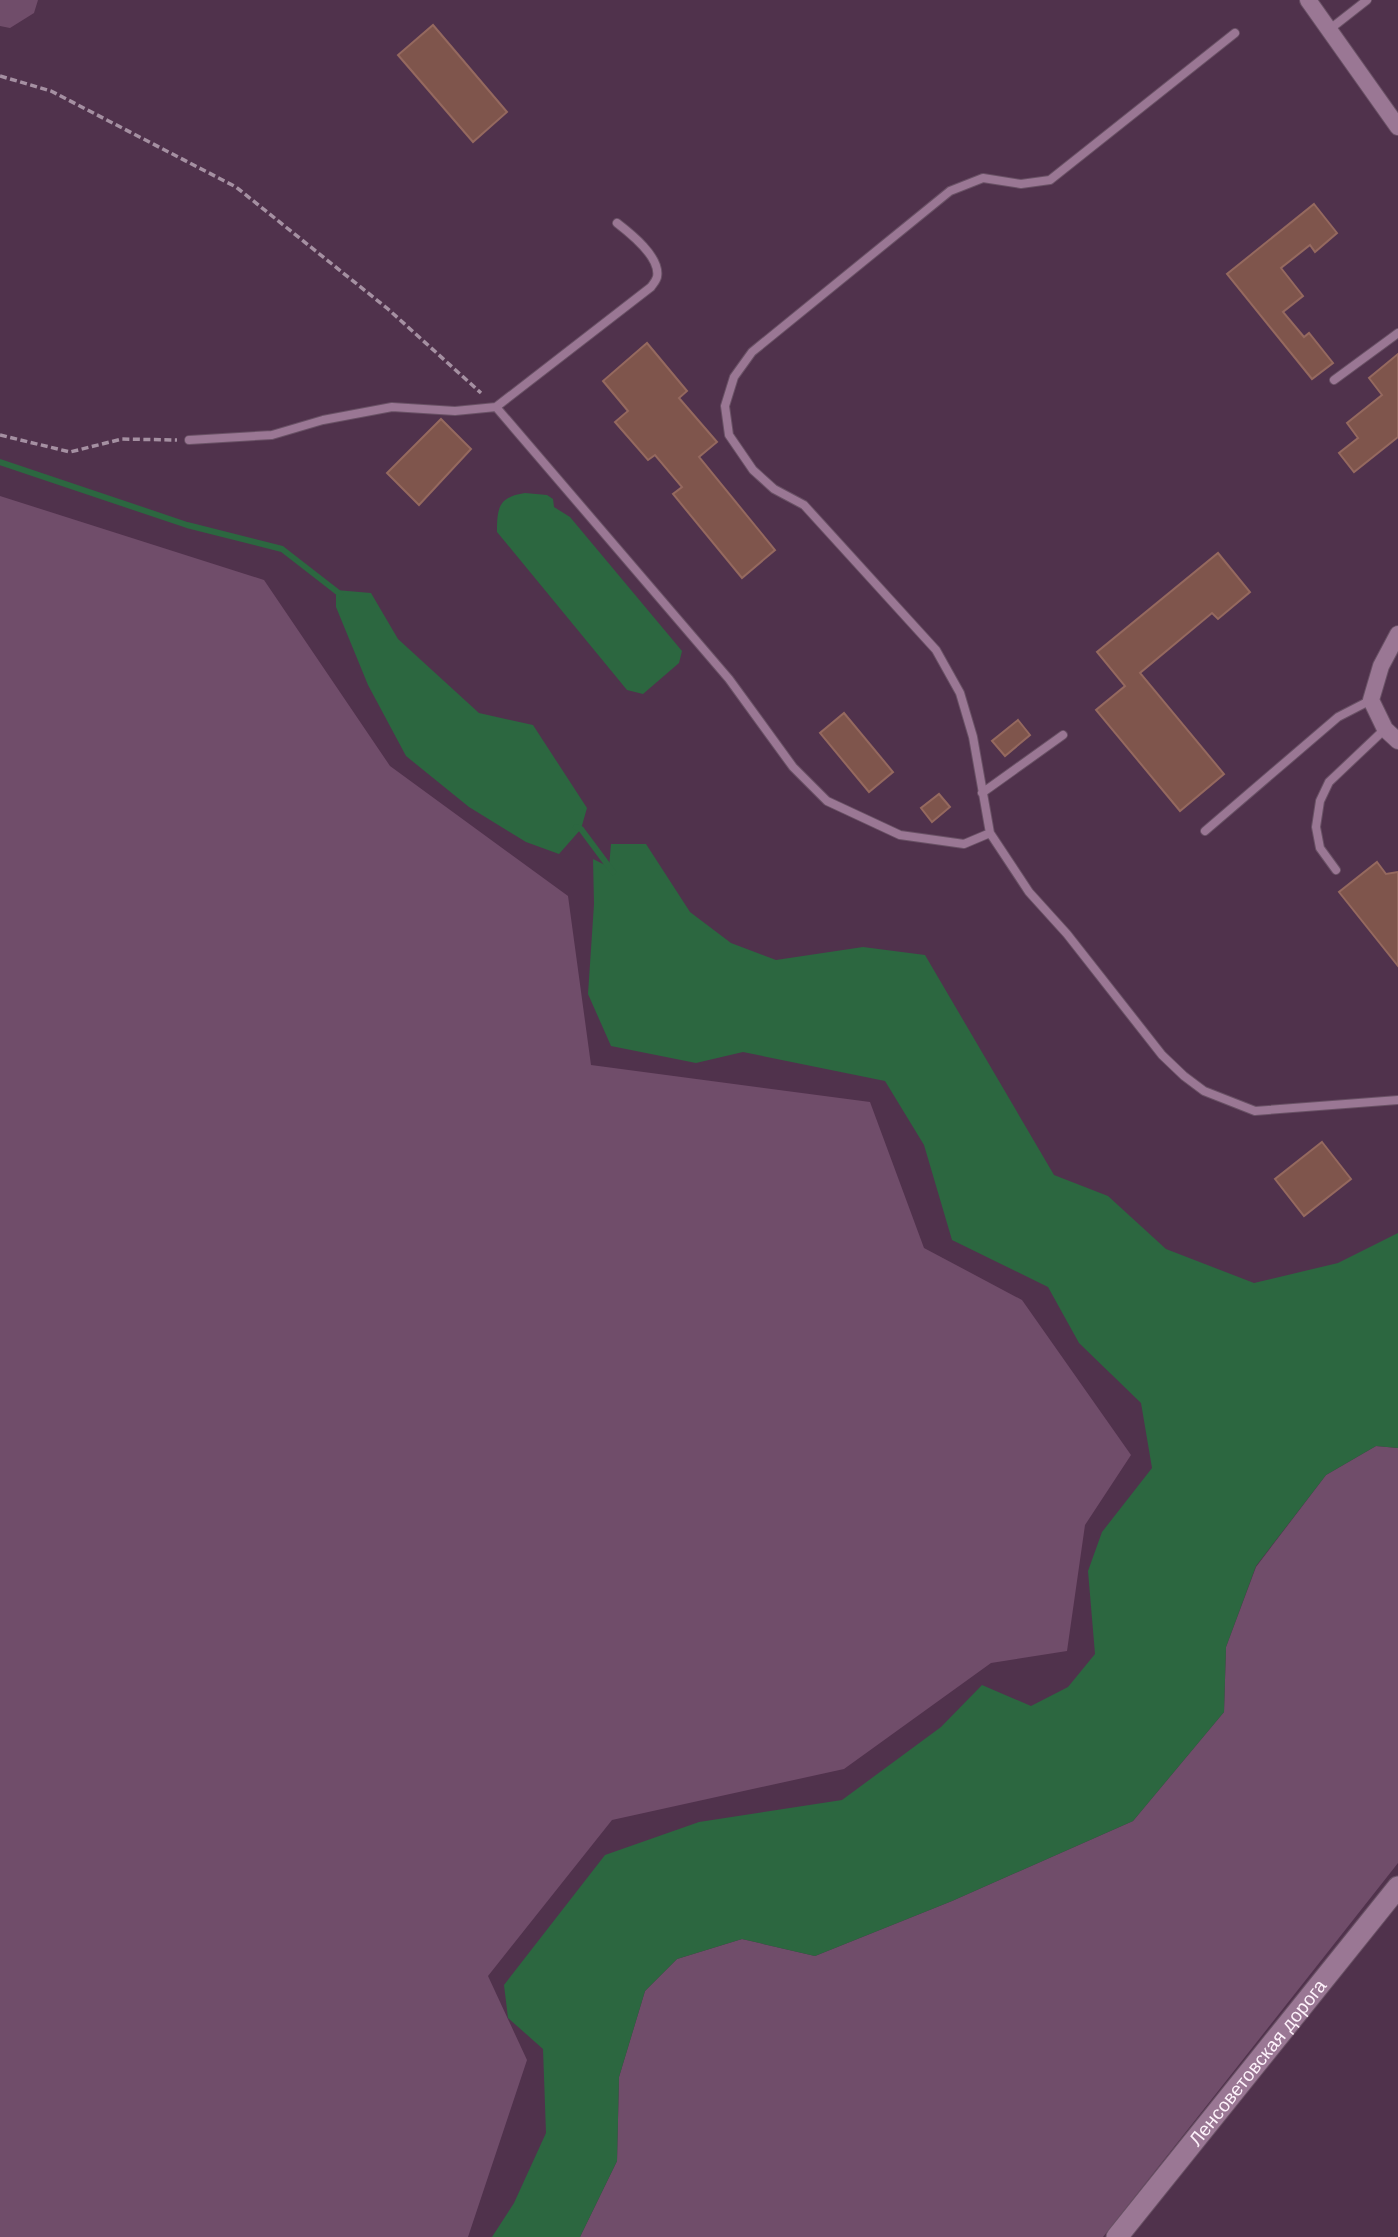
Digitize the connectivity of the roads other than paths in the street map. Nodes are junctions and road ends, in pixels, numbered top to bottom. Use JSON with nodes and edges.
{"nodes":[{"id":1,"x":1308,"y":0,"type":"edge"},
{"id":2,"x":1367,"y":0,"type":"edge"},
{"id":3,"x":1330,"y":29,"type":"junction"},
{"id":4,"x":1236,"y":33,"type":"dead end"},
{"id":5,"x":1398,"y":127,"type":"edge"},
{"id":6,"x":617,"y":223,"type":"dead end"},
{"id":7,"x":1398,"y":332,"type":"edge"},
{"id":8,"x":1334,"y":380,"type":"dead end"},
{"id":9,"x":496,"y":407,"type":"junction"},
{"id":10,"x":189,"y":440,"type":"road end"},
{"id":11,"x":1398,"y":634,"type":"edge"},
{"id":12,"x":1371,"y":700,"type":"junction"},
{"id":13,"x":1385,"y":729,"type":"junction"},
{"id":14,"x":1063,"y":735,"type":"dead end"},
{"id":15,"x":1398,"y":741,"type":"edge"},
{"id":16,"x":982,"y":793,"type":"junction"},
{"id":17,"x":1205,"y":831,"type":"dead end"},
{"id":18,"x":990,"y":834,"type":"junction"},
{"id":19,"x":1336,"y":870,"type":"dead end"},
{"id":20,"x":1398,"y":1100,"type":"edge"},
{"id":21,"x":1398,"y":1886,"type":"edge"},
{"id":22,"x":1117,"y":2237,"type":"edge"}],
"edges":[{"from":1,"to":3,"type":"street"},
{"from":2,"to":3,"type":"lane"},
{"from":3,"to":5,"type":"street"},
{"from":4,"to":16,"type":"lane"},
{"from":6,"to":9,"type":"lane"},
{"from":7,"to":8,"type":"lane"},
{"from":9,"to":10,"type":"lane"},
{"from":9,"to":18,"type":"lane"},
{"from":11,"to":12,"type":"street"},
{"from":12,"to":13,"type":"street"},
{"from":12,"to":17,"type":"lane"},
{"from":13,"to":15,"type":"street"},
{"from":13,"to":19,"type":"lane"},
{"from":14,"to":16,"type":"lane"},
{"from":16,"to":18,"type":"lane"},
{"from":18,"to":20,"type":"lane"},
{"from":21,"to":22,"type":"street","name":"Ленсоветовская дорога"}]}
